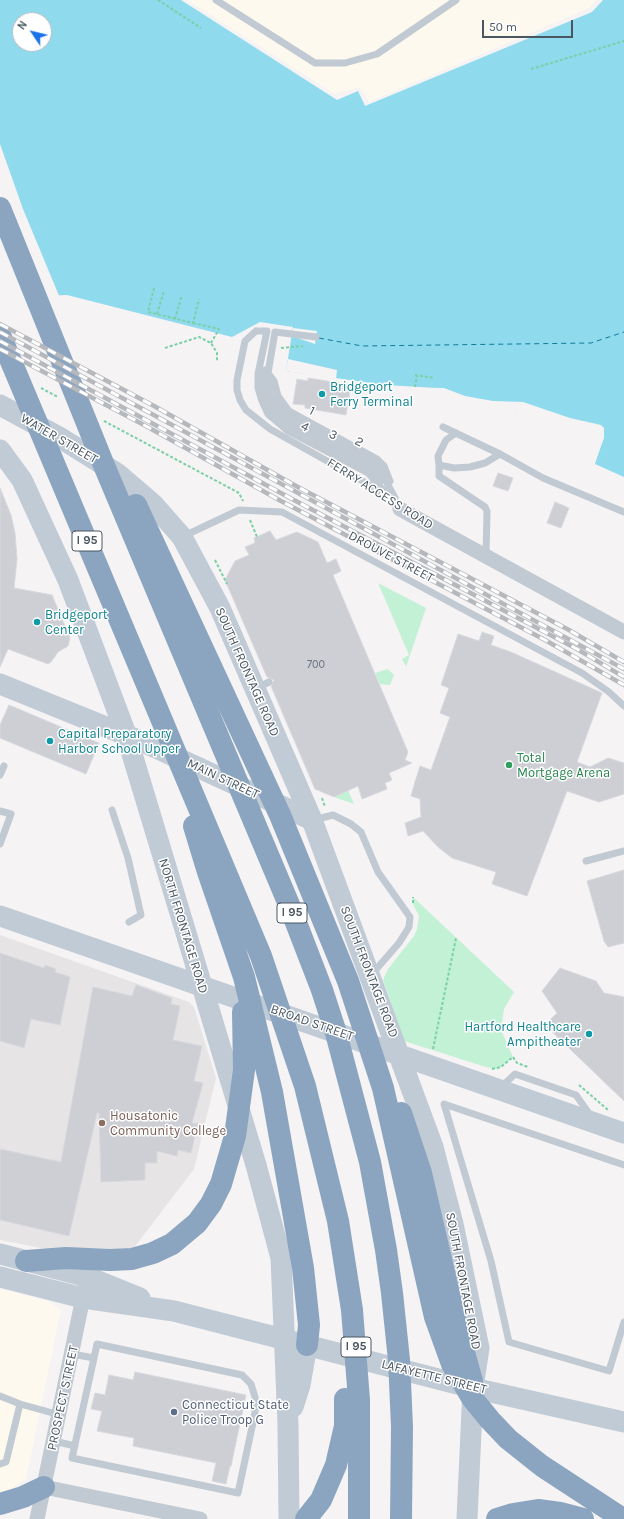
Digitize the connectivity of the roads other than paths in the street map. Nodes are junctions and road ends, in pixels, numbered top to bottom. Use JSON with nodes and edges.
{"nodes":[{"id":1,"x":216,"y":0,"type":"edge"},
{"id":2,"x":456,"y":0,"type":"edge"},
{"id":3,"x":0,"y":208,"type":"edge"},
{"id":4,"x":271,"y":331,"type":"junction"},
{"id":5,"x":0,"y":335,"type":"edge"},
{"id":6,"x":316,"y":337,"type":"dead end"},
{"id":7,"x":54,"y":339,"type":"junction"},
{"id":8,"x":0,"y":405,"type":"edge"},
{"id":9,"x":443,"y":427,"type":"dead end"},
{"id":10,"x":456,"y":433,"type":"junction"},
{"id":11,"x":0,"y":450,"type":"edge"},
{"id":12,"x":500,"y":454,"type":"junction"},
{"id":13,"x":439,"y":465,"type":"junction"},
{"id":14,"x":118,"y":474,"type":"joint"},
{"id":15,"x":400,"y":509,"type":"junction"},
{"id":16,"x":624,"y":512,"type":"edge"},
{"id":17,"x":182,"y":537,"type":"junction"},
{"id":18,"x":486,"y":557,"type":"junction"},
{"id":19,"x":624,"y":632,"type":"edge"},
{"id":20,"x":0,"y":684,"type":"edge"},
{"id":21,"x":624,"y":706,"type":"edge"},
{"id":22,"x":126,"y":734,"type":"junction"},
{"id":23,"x":174,"y":747,"type":"junction"},
{"id":24,"x":4,"y":766,"type":"dead end"},
{"id":25,"x":0,"y":775,"type":"edge"},
{"id":26,"x":112,"y":810,"type":"dead end"},
{"id":27,"x":0,"y":811,"type":"edge"},
{"id":28,"x":318,"y":814,"type":"junction"},
{"id":29,"x":0,"y":844,"type":"edge"},
{"id":30,"x":624,"y":851,"type":"edge"},
{"id":31,"x":586,"y":861,"type":"dead end"},
{"id":32,"x":0,"y":916,"type":"edge"},
{"id":33,"x":129,"y":922,"type":"dead end"},
{"id":34,"x":226,"y":922,"type":"junction"},
{"id":35,"x":370,"y":976,"type":"junction"},
{"id":36,"x":348,"y":982,"type":"junction"},
{"id":37,"x":201,"y":984,"type":"junction"},
{"id":38,"x":400,"y":1054,"type":"junction"},
{"id":39,"x":624,"y":1133,"type":"edge"},
{"id":40,"x":624,"y":1165,"type":"edge"},
{"id":41,"x":328,"y":1177,"type":"junction"},
{"id":42,"x":0,"y":1254,"type":"edge"},
{"id":43,"x":26,"y":1261,"type":"junction"},
{"id":44,"x":88,"y":1277,"type":"junction"},
{"id":45,"x":0,"y":1278,"type":"edge"},
{"id":46,"x":83,"y":1298,"type":"junction"},
{"id":47,"x":174,"y":1311,"type":"junction"},
{"id":48,"x":624,"y":1322,"type":"edge"},
{"id":49,"x":285,"y":1339,"type":"junction"},
{"id":50,"x":307,"y":1345,"type":"junction"},
{"id":51,"x":72,"y":1354,"type":"junction"},
{"id":52,"x":94,"y":1358,"type":"junction"},
{"id":53,"x":474,"y":1388,"type":"junction"},
{"id":54,"x":0,"y":1396,"type":"edge"},
{"id":55,"x":20,"y":1404,"type":"junction"},
{"id":56,"x":60,"y":1414,"type":"junction"},
{"id":57,"x":624,"y":1422,"type":"edge"},
{"id":58,"x":288,"y":1424,"type":"junction"},
{"id":59,"x":54,"y":1441,"type":"junction"},
{"id":60,"x":75,"y":1446,"type":"junction"},
{"id":61,"x":0,"y":1464,"type":"edge"},
{"id":62,"x":44,"y":1487,"type":"junction"},
{"id":63,"x":0,"y":1504,"type":"edge"},
{"id":64,"x":37,"y":1519,"type":"edge"},
{"id":65,"x":200,"y":1519,"type":"edge"},
{"id":66,"x":289,"y":1519,"type":"edge"},
{"id":67,"x":306,"y":1519,"type":"edge"},
{"id":68,"x":359,"y":1519,"type":"edge"},
{"id":69,"x":401,"y":1519,"type":"edge"},
{"id":70,"x":467,"y":1519,"type":"edge"},
{"id":71,"x":497,"y":1519,"type":"edge"},
{"id":72,"x":583,"y":1519,"type":"edge"},
{"id":73,"x":623,"y":1519,"type":"edge"}],
"edges":[{"from":1,"to":2,"type":"lane"},
{"from":3,"to":7,"type":"highway","number":"I 95"},
{"from":4,"to":6,"type":"lane","name":"FERRY ACCESS ROAD"},
{"from":4,"to":15,"type":"lane","name":"2"},
{"from":4,"to":15,"type":"lane","name":"4"},
{"from":4,"to":15,"type":"lane","name":"FERRY ACCESS ROAD"},
{"from":5,"to":23,"type":"highway","number":"I 95"},
{"from":7,"to":36,"type":"highway"},
{"from":7,"to":69,"type":"highway","number":"I 95"},
{"from":8,"to":14,"type":"main road","name":"WATER STREET"},
{"from":9,"to":10,"type":"lane"},
{"from":10,"to":12,"type":"lane"},
{"from":10,"to":13,"type":"lane"},
{"from":11,"to":22,"type":"main road","name":"NORTH FRONTAGE ROAD"},
{"from":12,"to":13,"type":"lane"},
{"from":12,"to":16,"type":"lane"},
{"from":13,"to":18,"type":"lane"},
{"from":14,"to":17,"type":"main road","name":"SOUTH FRONTAGE ROAD"},
{"from":15,"to":18,"type":"street","name":"FERRY ACCESS ROAD"},
{"from":17,"to":21,"type":"lane","name":"DROUVE STREET"},
{"from":17,"to":28,"type":"main road","name":"SOUTH FRONTAGE ROAD"},
{"from":18,"to":19,"type":"street","name":"FERRY ACCESS ROAD"},
{"from":20,"to":22,"type":"main road","name":"MAIN STREET"},
{"from":22,"to":28,"type":"main road","name":"MAIN STREET"},
{"from":22,"to":37,"type":"main road","name":"NORTH FRONTAGE ROAD"},
{"from":23,"to":34,"type":"highway"},
{"from":23,"to":41,"type":"highway","number":"I 95"},
{"from":24,"to":25,"type":"lane"},
{"from":26,"to":33,"type":"lane"},
{"from":27,"to":29,"type":"lane"},
{"from":28,"to":35,"type":"main road","name":"SOUTH FRONTAGE ROAD"},
{"from":28,"to":35,"type":"lane"},
{"from":30,"to":31,"type":"lane"},
{"from":32,"to":37,"type":"main road","name":"BROAD STREET"},
{"from":34,"to":43,"type":"highway"},
{"from":34,"to":50,"type":"highway"},
{"from":35,"to":38,"type":"main road","name":"SOUTH FRONTAGE ROAD"},
{"from":36,"to":53,"type":"highway"},
{"from":36,"to":73,"type":"highway"},
{"from":37,"to":38,"type":"main road","name":"BROAD STREET"},
{"from":37,"to":49,"type":"main road","name":"NORTH FRONTAGE ROAD"},
{"from":38,"to":39,"type":"main road","name":"BROAD STREET"},
{"from":38,"to":53,"type":"main road","name":"SOUTH FRONTAGE ROAD"},
{"from":40,"to":48,"type":"lane"},
{"from":41,"to":67,"type":"highway"},
{"from":41,"to":68,"type":"highway","number":"I 95"},
{"from":42,"to":43,"type":"main road","name":"LAFAYETTE STREET"},
{"from":43,"to":44,"type":"main road","name":"LAFAYETTE STREET"},
{"from":44,"to":46,"type":"street","name":"PROSPECT STREET"},
{"from":44,"to":47,"type":"main road","name":"LAFAYETTE STREET"},
{"from":45,"to":46,"type":"main road","name":"LAFAYETTE STREET"},
{"from":46,"to":47,"type":"main road","name":"LAFAYETTE STREET"},
{"from":46,"to":51,"type":"street","name":"PROSPECT STREET"},
{"from":47,"to":49,"type":"main road","name":"LAFAYETTE STREET"},
{"from":49,"to":50,"type":"main road","name":"LAFAYETTE STREET"},
{"from":49,"to":58,"type":"main road","name":"NORTH FRONTAGE ROAD"},
{"from":50,"to":53,"type":"main road","name":"LAFAYETTE STREET"},
{"from":50,"to":58,"type":"main road","name":"NORTH FRONTAGE ROAD"},
{"from":51,"to":52,"type":"lane"},
{"from":51,"to":56,"type":"street","name":"PROSPECT STREET"},
{"from":52,"to":60,"type":"lane"},
{"from":52,"to":60,"type":"lane"},
{"from":53,"to":57,"type":"main road","name":"LAFAYETTE STREET"},
{"from":53,"to":70,"type":"main road","name":"SOUTH FRONTAGE ROAD"},
{"from":54,"to":55,"type":"lane"},
{"from":55,"to":56,"type":"lane"},
{"from":55,"to":61,"type":"lane"},
{"from":56,"to":59,"type":"street","name":"PROSPECT STREET"},
{"from":58,"to":66,"type":"main road","name":"NORTH FRONTAGE ROAD"},
{"from":59,"to":60,"type":"lane"},
{"from":59,"to":62,"type":"street","name":"PROSPECT STREET"},
{"from":62,"to":63,"type":"highway"},
{"from":62,"to":64,"type":"street","name":"PROSPECT STREET"},
{"from":62,"to":65,"type":"street"},
{"from":71,"to":72,"type":"highway"}]}
